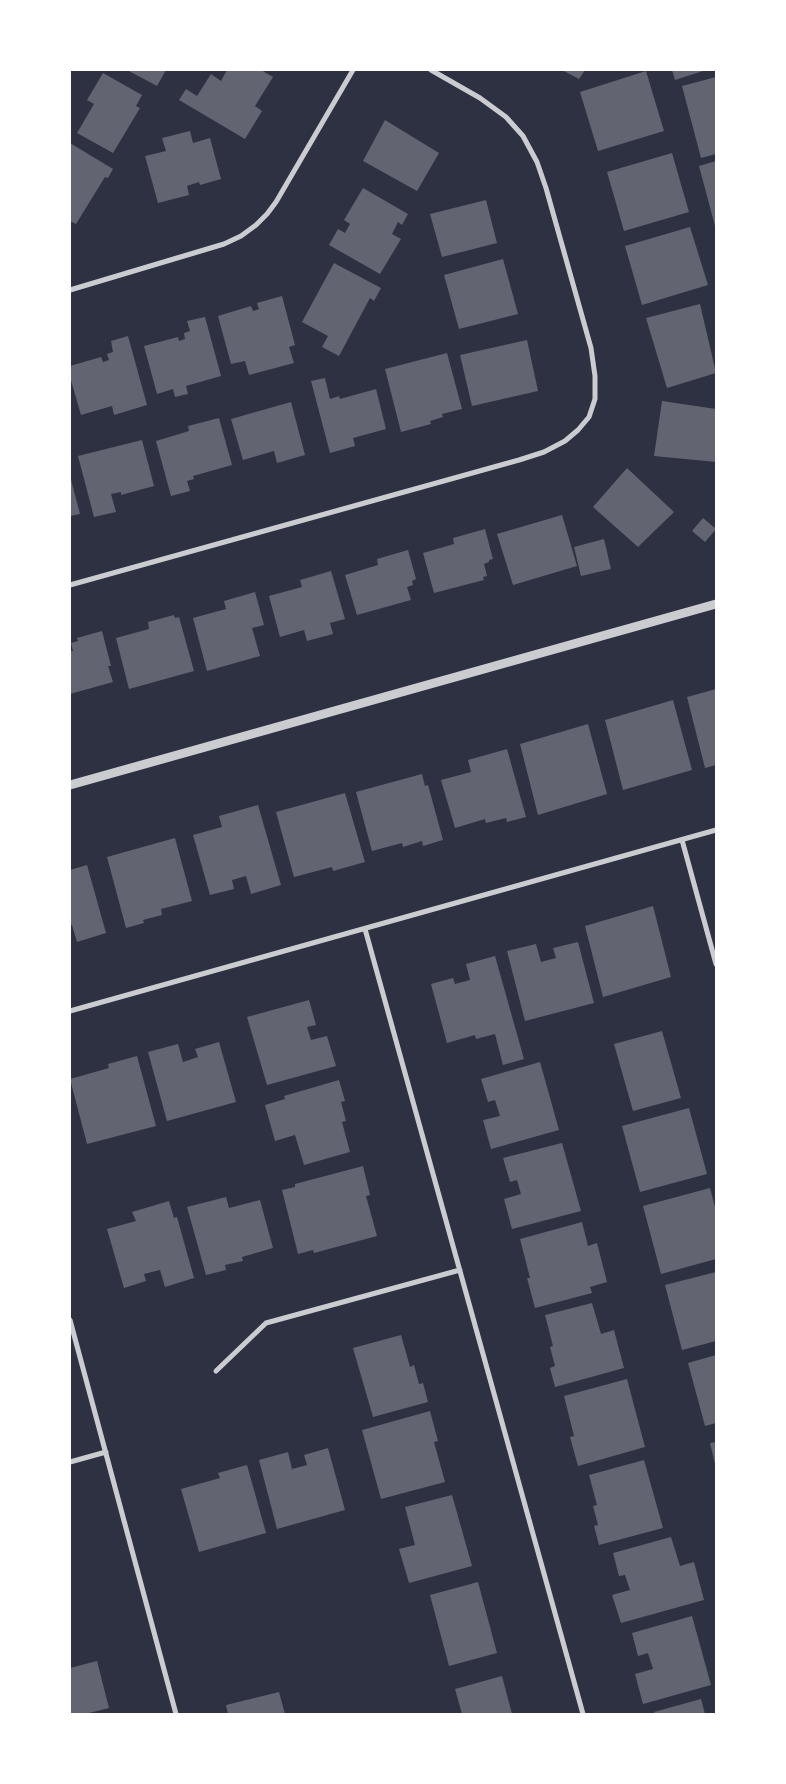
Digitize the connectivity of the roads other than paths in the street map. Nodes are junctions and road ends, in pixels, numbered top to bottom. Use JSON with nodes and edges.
{"nodes":[{"id":1,"x":353,"y":70,"type":"edge"},
{"id":2,"x":431,"y":70,"type":"edge"},
{"id":3,"x":70,"y":290,"type":"edge"},
{"id":4,"x":70,"y":584,"type":"edge"},
{"id":5,"x":716,"y":604,"type":"edge"},
{"id":6,"x":70,"y":785,"type":"edge"},
{"id":7,"x":716,"y":830,"type":"edge"},
{"id":8,"x":682,"y":840,"type":"junction"},
{"id":9,"x":365,"y":929,"type":"junction"},
{"id":10,"x":716,"y":964,"type":"edge"},
{"id":11,"x":70,"y":1010,"type":"edge"},
{"id":12,"x":460,"y":1270,"type":"junction"},
{"id":13,"x":70,"y":1320,"type":"edge"},
{"id":14,"x":216,"y":1371,"type":"dead end"},
{"id":15,"x":106,"y":1452,"type":"junction"},
{"id":16,"x":70,"y":1462,"type":"edge"},
{"id":17,"x":176,"y":1714,"type":"edge"},
{"id":18,"x":583,"y":1714,"type":"edge"}],
"edges":[{"from":1,"to":3,"type":"street"},
{"from":2,"to":4,"type":"street"},
{"from":5,"to":6,"type":"street"},
{"from":7,"to":8,"type":"street"},
{"from":8,"to":9,"type":"street"},
{"from":8,"to":10,"type":"street"},
{"from":9,"to":11,"type":"street"},
{"from":9,"to":12,"type":"street"},
{"from":12,"to":14,"type":"street"},
{"from":12,"to":18,"type":"street"},
{"from":13,"to":15,"type":"street"},
{"from":15,"to":16,"type":"street"},
{"from":15,"to":17,"type":"street"}]}
